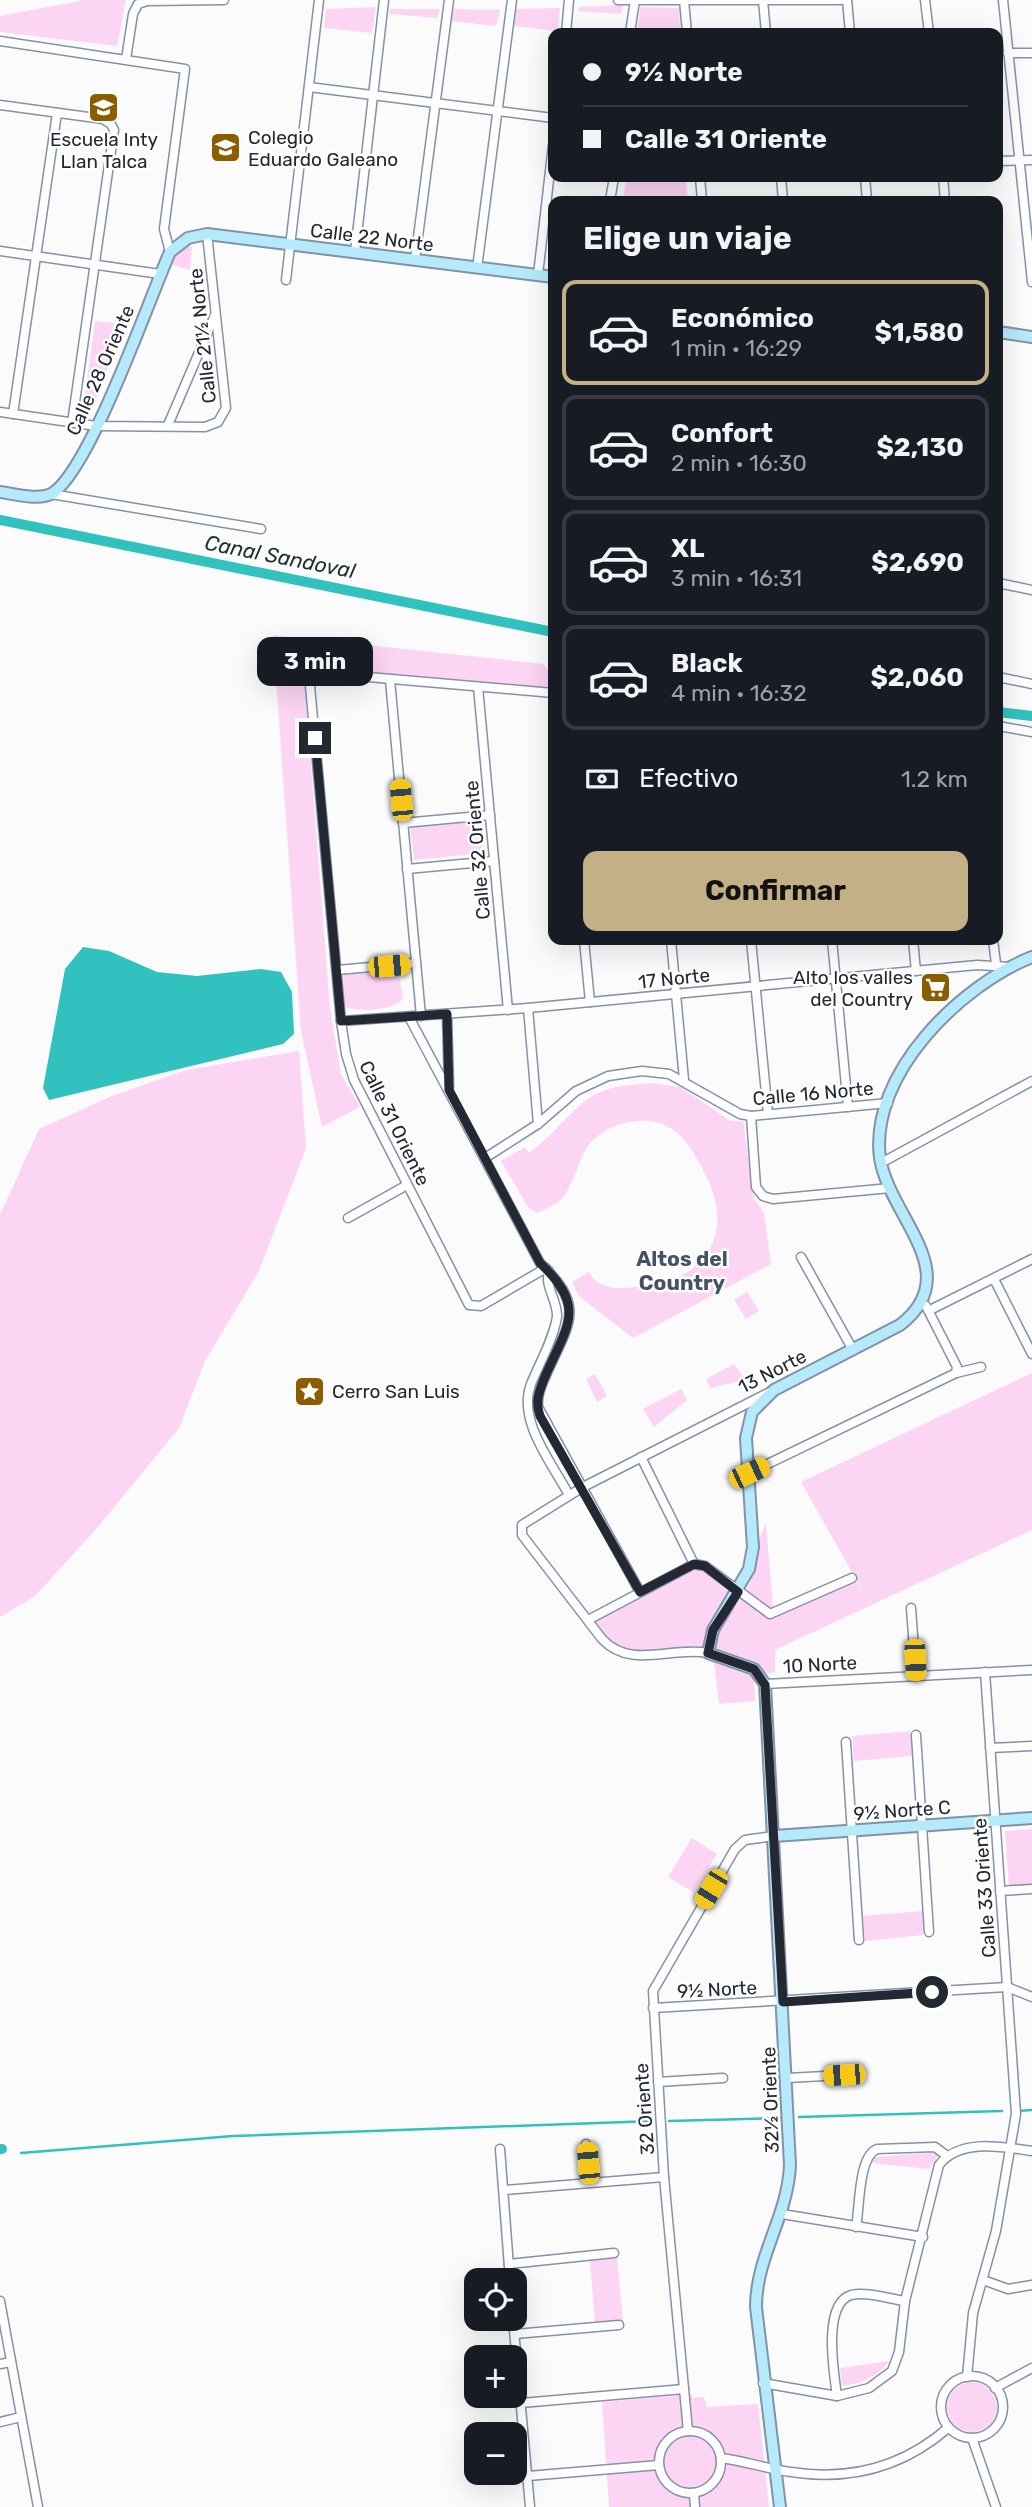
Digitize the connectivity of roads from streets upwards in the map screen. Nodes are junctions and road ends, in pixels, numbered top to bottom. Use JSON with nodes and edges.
{"nodes":[{"id":1,"x":223,"y":0,"type":"edge"},
{"id":2,"x":319,"y":0,"type":"edge"},
{"id":3,"x":384,"y":0,"type":"edge"},
{"id":4,"x":449,"y":0,"type":"edge"},
{"id":5,"x":512,"y":0,"type":"edge"},
{"id":6,"x":569,"y":0,"type":"edge"},
{"id":7,"x":618,"y":0,"type":"edge"},
{"id":8,"x":635,"y":0,"type":"edge"},
{"id":9,"x":684,"y":0,"type":"edge"},
{"id":10,"x":763,"y":0,"type":"edge"},
{"id":11,"x":847,"y":0,"type":"edge"},
{"id":12,"x":925,"y":0,"type":"edge"},
{"id":13,"x":1003,"y":0,"type":"edge"},
{"id":14,"x":566,"y":28,"type":"edge"},
{"id":15,"x":631,"y":28,"type":"edge"},
{"id":16,"x":687,"y":28,"type":"edge"},
{"id":17,"x":766,"y":28,"type":"edge"},
{"id":18,"x":850,"y":28,"type":"edge"},
{"id":19,"x":928,"y":28,"type":"edge"},
{"id":20,"x":0,"y":41,"type":"edge"},
{"id":21,"x":1007,"y":53,"type":"junction"},
{"id":22,"x":1032,"y":53,"type":"edge"},
{"id":23,"x":126,"y":59,"type":"junction"},
{"id":24,"x":309,"y":87,"type":"junction"},
{"id":25,"x":372,"y":95,"type":"junction"},
{"id":26,"x":435,"y":103,"type":"junction"},
{"id":27,"x":0,"y":105,"type":"edge"},
{"id":28,"x":496,"y":111,"type":"junction"},
{"id":29,"x":57,"y":113,"type":"junction"},
{"id":30,"x":548,"y":117,"type":"edge"},
{"id":31,"x":1018,"y":160,"type":"junction"},
{"id":32,"x":1032,"y":160,"type":"edge"},
{"id":33,"x":1003,"y":161,"type":"edge"},
{"id":34,"x":549,"y":182,"type":"edge"},
{"id":35,"x":207,"y":234,"type":"junction"},
{"id":36,"x":188,"y":238,"type":"joint"},
{"id":37,"x":290,"y":244,"type":"junction"},
{"id":38,"x":0,"y":251,"type":"edge"},
{"id":39,"x":170,"y":252,"type":"junction"},
{"id":40,"x":355,"y":252,"type":"junction"},
{"id":41,"x":36,"y":256,"type":"junction"},
{"id":42,"x":415,"y":260,"type":"junction"},
{"id":43,"x":96,"y":265,"type":"junction"},
{"id":44,"x":477,"y":268,"type":"junction"},
{"id":45,"x":160,"y":274,"type":"junction"},
{"id":46,"x":538,"y":275,"type":"junction"},
{"id":47,"x":548,"y":276,"type":"edge"},
{"id":48,"x":286,"y":280,"type":"dead end"},
{"id":49,"x":1032,"y":282,"type":"edge"},
{"id":50,"x":216,"y":313,"type":"junction"},
{"id":51,"x":1003,"y":333,"type":"edge"},
{"id":52,"x":1032,"y":337,"type":"edge"},
{"id":53,"x":0,"y":412,"type":"edge"},
{"id":54,"x":13,"y":414,"type":"junction"},
{"id":55,"x":72,"y":423,"type":"junction"},
{"id":56,"x":168,"y":425,"type":"junction"},
{"id":57,"x":96,"y":426,"type":"junction"},
{"id":58,"x":0,"y":492,"type":"edge"},
{"id":59,"x":51,"y":494,"type":"junction"},
{"id":60,"x":261,"y":529,"type":"dead end"},
{"id":61,"x":1003,"y":584,"type":"edge"},
{"id":62,"x":1032,"y":590,"type":"edge"},
{"id":63,"x":1003,"y":678,"type":"edge"},
{"id":64,"x":390,"y":680,"type":"junction"},
{"id":65,"x":1032,"y":684,"type":"edge"},
{"id":66,"x":478,"y":687,"type":"junction"},
{"id":67,"x":548,"y":694,"type":"edge"},
{"id":68,"x":1003,"y":727,"type":"edge"},
{"id":69,"x":1032,"y":732,"type":"edge"},
{"id":70,"x":490,"y":815,"type":"junction"},
{"id":71,"x":403,"y":824,"type":"junction"},
{"id":72,"x":494,"y":861,"type":"junction"},
{"id":73,"x":407,"y":869,"type":"junction"},
{"id":74,"x":584,"y":945,"type":"edge"},
{"id":75,"x":671,"y":945,"type":"edge"},
{"id":76,"x":751,"y":945,"type":"edge"},
{"id":77,"x":832,"y":945,"type":"edge"},
{"id":78,"x":913,"y":945,"type":"edge"},
{"id":79,"x":994,"y":945,"type":"edge"},
{"id":80,"x":1032,"y":957,"type":"edge"},
{"id":81,"x":416,"y":963,"type":"junction"},
{"id":82,"x":996,"y":964,"type":"junction"},
{"id":83,"x":1010,"y":967,"type":"junction"},
{"id":84,"x":337,"y":970,"type":"junction"},
{"id":85,"x":916,"y":971,"type":"junction"},
{"id":86,"x":835,"y":979,"type":"junction"},
{"id":87,"x":755,"y":986,"type":"junction"},
{"id":88,"x":676,"y":994,"type":"junction"},
{"id":89,"x":590,"y":1002,"type":"junction"},
{"id":90,"x":528,"y":1008,"type":"junction"},
{"id":91,"x":508,"y":1010,"type":"junction"},
{"id":92,"x":447,"y":1014,"type":"junction"},
{"id":93,"x":421,"y":1016,"type":"junction"},
{"id":94,"x":409,"y":1017,"type":"junction"},
{"id":95,"x":341,"y":1021,"type":"junction"},
{"id":96,"x":684,"y":1080,"type":"junction"},
{"id":97,"x":1032,"y":1081,"type":"edge"},
{"id":98,"x":449,"y":1090,"type":"junction"},
{"id":99,"x":888,"y":1103,"type":"junction"},
{"id":100,"x":848,"y":1107,"type":"junction"},
{"id":101,"x":768,"y":1114,"type":"junction"},
{"id":102,"x":751,"y":1116,"type":"junction"},
{"id":103,"x":538,"y":1124,"type":"junction"},
{"id":104,"x":485,"y":1158,"type":"junction"},
{"id":105,"x":881,"y":1163,"type":"junction"},
{"id":106,"x":407,"y":1185,"type":"junction"},
{"id":107,"x":890,"y":1188,"type":"junction"},
{"id":108,"x":348,"y":1218,"type":"dead end"},
{"id":109,"x":801,"y":1257,"type":"dead end"},
{"id":110,"x":1032,"y":1259,"type":"edge"},
{"id":111,"x":547,"y":1270,"type":"junction"},
{"id":112,"x":994,"y":1279,"type":"junction"},
{"id":113,"x":926,"y":1306,"type":"junction"},
{"id":114,"x":853,"y":1350,"type":"junction"},
{"id":115,"x":1032,"y":1354,"type":"edge"},
{"id":116,"x":981,"y":1367,"type":"dead end"},
{"id":117,"x":956,"y":1373,"type":"junction"},
{"id":118,"x":774,"y":1390,"type":"junction"},
{"id":119,"x":537,"y":1403,"type":"junction"},
{"id":120,"x":527,"y":1404,"type":"junction"},
{"id":121,"x":641,"y":1457,"type":"junction"},
{"id":122,"x":749,"y":1473,"type":"junction"},
{"id":123,"x":583,"y":1487,"type":"junction"},
{"id":124,"x":569,"y":1495,"type":"junction"},
{"id":125,"x":522,"y":1525,"type":"joint"},
{"id":126,"x":694,"y":1564,"type":"junction"},
{"id":127,"x":852,"y":1578,"type":"dead end"},
{"id":128,"x":640,"y":1592,"type":"junction"},
{"id":129,"x":738,"y":1592,"type":"junction"},
{"id":130,"x":911,"y":1608,"type":"dead end"},
{"id":131,"x":588,"y":1620,"type":"junction"},
{"id":132,"x":708,"y":1653,"type":"junction"},
{"id":133,"x":1032,"y":1670,"type":"edge"},
{"id":134,"x":985,"y":1672,"type":"junction"},
{"id":135,"x":916,"y":1676,"type":"junction"},
{"id":136,"x":765,"y":1685,"type":"junction"},
{"id":137,"x":916,"y":1735,"type":"dead end"},
{"id":138,"x":846,"y":1742,"type":"dead end"},
{"id":139,"x":1032,"y":1746,"type":"edge"},
{"id":140,"x":990,"y":1748,"type":"junction"},
{"id":141,"x":1032,"y":1818,"type":"edge"},
{"id":142,"x":995,"y":1821,"type":"junction"},
{"id":143,"x":922,"y":1826,"type":"junction"},
{"id":144,"x":852,"y":1831,"type":"junction"},
{"id":145,"x":774,"y":1836,"type":"junction"},
{"id":146,"x":1032,"y":1889,"type":"edge"},
{"id":147,"x":1000,"y":1891,"type":"junction"},
{"id":148,"x":929,"y":1932,"type":"dead end"},
{"id":149,"x":859,"y":1940,"type":"dead end"},
{"id":150,"x":1007,"y":1986,"type":"junction"},
{"id":151,"x":1032,"y":1997,"type":"edge"},
{"id":152,"x":783,"y":2002,"type":"junction"},
{"id":153,"x":653,"y":2008,"type":"junction"},
{"id":154,"x":844,"y":2075,"type":"dead end"},
{"id":155,"x":723,"y":2078,"type":"dead end"},
{"id":156,"x":787,"y":2078,"type":"junction"},
{"id":157,"x":658,"y":2082,"type":"junction"},
{"id":158,"x":586,"y":2144,"type":"dead end"},
{"id":159,"x":1012,"y":2148,"type":"junction"},
{"id":160,"x":500,"y":2149,"type":"dead end"},
{"id":161,"x":1032,"y":2151,"type":"edge"},
{"id":162,"x":947,"y":2157,"type":"junction"},
{"id":163,"x":664,"y":2177,"type":"junction"},
{"id":164,"x":589,"y":2183,"type":"junction"},
{"id":165,"x":504,"y":2190,"type":"junction"},
{"id":166,"x":782,"y":2214,"type":"junction"},
{"id":167,"x":856,"y":2227,"type":"junction"},
{"id":168,"x":922,"y":2237,"type":"junction"},
{"id":169,"x":614,"y":2253,"type":"dead end"},
{"id":170,"x":509,"y":2264,"type":"junction"},
{"id":171,"x":509,"y":2268,"type":"edge"},
{"id":172,"x":983,"y":2280,"type":"junction"},
{"id":173,"x":1032,"y":2285,"type":"edge"},
{"id":174,"x":0,"y":2301,"type":"edge"},
{"id":175,"x":905,"y":2301,"type":"junction"},
{"id":176,"x":619,"y":2325,"type":"dead end"},
{"id":177,"x":514,"y":2331,"type":"edge"},
{"id":178,"x":514,"y":2334,"type":"junction"},
{"id":179,"x":515,"y":2345,"type":"edge"},
{"id":180,"x":11,"y":2362,"type":"junction"},
{"id":181,"x":0,"y":2364,"type":"edge"},
{"id":182,"x":1032,"y":2368,"type":"edge"},
{"id":183,"x":967,"y":2377,"type":"junction"},
{"id":184,"x":763,"y":2383,"type":"junction"},
{"id":185,"x":995,"y":2388,"type":"junction"},
{"id":186,"x":684,"y":2389,"type":"junction"},
{"id":187,"x":837,"y":2396,"type":"junction"},
{"id":188,"x":527,"y":2402,"type":"edge"},
{"id":189,"x":521,"y":2408,"type":"edge"},
{"id":190,"x":21,"y":2417,"type":"junction"},
{"id":191,"x":0,"y":2422,"type":"edge"},
{"id":192,"x":948,"y":2428,"type":"junction"},
{"id":193,"x":688,"y":2431,"type":"junction"},
{"id":194,"x":972,"y":2438,"type":"junction"},
{"id":195,"x":721,"y":2458,"type":"junction"},
{"id":196,"x":659,"y":2465,"type":"junction"},
{"id":197,"x":774,"y":2468,"type":"junction"},
{"id":198,"x":528,"y":2476,"type":"junction"},
{"id":199,"x":694,"y":2493,"type":"junction"},
{"id":200,"x":38,"y":2507,"type":"edge"},
{"id":201,"x":530,"y":2507,"type":"edge"},
{"id":202,"x":695,"y":2507,"type":"edge"},
{"id":203,"x":779,"y":2507,"type":"edge"},
{"id":204,"x":996,"y":2507,"type":"edge"}],
"edges":[{"from":1,"to":23,"type":"street"},
{"from":2,"to":24,"type":"street"},
{"from":3,"to":25,"type":"street"},
{"from":4,"to":26,"type":"street"},
{"from":5,"to":28,"type":"street"},
{"from":6,"to":14,"type":"street"},
{"from":7,"to":8,"type":"street"},
{"from":8,"to":9,"type":"street"},
{"from":8,"to":15,"type":"street"},
{"from":9,"to":10,"type":"street"},
{"from":9,"to":16,"type":"street"},
{"from":10,"to":11,"type":"street"},
{"from":10,"to":17,"type":"street"},
{"from":11,"to":18,"type":"street"},
{"from":12,"to":19,"type":"street"},
{"from":13,"to":21,"type":"street"},
{"from":20,"to":23,"type":"street"},
{"from":21,"to":22,"type":"street"},
{"from":21,"to":31,"type":"street"},
{"from":23,"to":39,"type":"street"},
{"from":24,"to":25,"type":"street"},
{"from":24,"to":37,"type":"street"},
{"from":25,"to":26,"type":"street"},
{"from":25,"to":40,"type":"street"},
{"from":26,"to":28,"type":"street"},
{"from":26,"to":42,"type":"street"},
{"from":27,"to":29,"type":"street"},
{"from":28,"to":30,"type":"street"},
{"from":28,"to":44,"type":"street"},
{"from":29,"to":41,"type":"street"},
{"from":29,"to":43,"type":"street"},
{"from":31,"to":32,"type":"street"},
{"from":31,"to":33,"type":"street"},
{"from":31,"to":49,"type":"street"},
{"from":34,"to":46,"type":"street"},
{"from":35,"to":36,"type":"street","name":"Calle 22 Norte"},
{"from":35,"to":37,"type":"street","name":"Calle 22 Norte"},
{"from":35,"to":50,"type":"street","name":"Calle 21½ Norte"},
{"from":36,"to":39,"type":"street","name":"Calle 28 Oriente"},
{"from":37,"to":40,"type":"street","name":"Calle 22 Norte"},
{"from":37,"to":48,"type":"street"},
{"from":38,"to":41,"type":"street"},
{"from":39,"to":45,"type":"street","name":"Calle 28 Oriente"},
{"from":40,"to":42,"type":"street","name":"Calle 22 Norte"},
{"from":41,"to":43,"type":"street"},
{"from":41,"to":54,"type":"street"},
{"from":42,"to":44,"type":"street","name":"Calle 22 Norte"},
{"from":43,"to":45,"type":"street"},
{"from":43,"to":55,"type":"street"},
{"from":44,"to":46,"type":"street","name":"Calle 22 Norte"},
{"from":45,"to":57,"type":"street","name":"Calle 28 Oriente"},
{"from":46,"to":47,"type":"street","name":"Calle 22 Norte"},
{"from":50,"to":56,"type":"street"},
{"from":50,"to":56,"type":"street","name":"Calle 21½ Norte"},
{"from":51,"to":52,"type":"street"},
{"from":53,"to":54,"type":"street","name":"Calle 21½ Norte"},
{"from":54,"to":55,"type":"street","name":"Calle 21½ Norte"},
{"from":55,"to":57,"type":"street","name":"Calle 21½ Norte"},
{"from":56,"to":57,"type":"street","name":"Calle 21½ Norte"},
{"from":57,"to":59,"type":"street","name":"Calle 28 Oriente"},
{"from":58,"to":59,"type":"street"},
{"from":59,"to":60,"type":"street"},
{"from":61,"to":62,"type":"street"},
{"from":63,"to":65,"type":"street"},
{"from":64,"to":66,"type":"street"},
{"from":64,"to":71,"type":"street"},
{"from":64,"to":84,"type":"street","name":"Calle 31 Oriente"},
{"from":66,"to":67,"type":"street"},
{"from":66,"to":70,"type":"street","name":"Calle 32 Oriente"},
{"from":68,"to":69,"type":"street"},
{"from":70,"to":71,"type":"street"},
{"from":70,"to":72,"type":"street","name":"Calle 32 Oriente"},
{"from":71,"to":73,"type":"street"},
{"from":72,"to":73,"type":"street"},
{"from":72,"to":91,"type":"street","name":"Calle 32 Oriente"},
{"from":73,"to":81,"type":"street"},
{"from":74,"to":89,"type":"street"},
{"from":75,"to":88,"type":"street"},
{"from":76,"to":87,"type":"street"},
{"from":77,"to":86,"type":"street"},
{"from":78,"to":85,"type":"street"},
{"from":79,"to":82,"type":"street"},
{"from":80,"to":83,"type":"street"},
{"from":81,"to":84,"type":"street"},
{"from":81,"to":93,"type":"street"},
{"from":82,"to":83,"type":"street","name":"17 Norte"},
{"from":82,"to":85,"type":"street","name":"17 Norte"},
{"from":83,"to":99,"type":"street"},
{"from":84,"to":95,"type":"street","name":"Calle 31 Oriente"},
{"from":85,"to":86,"type":"street","name":"17 Norte"},
{"from":86,"to":87,"type":"street","name":"17 Norte"},
{"from":86,"to":100,"type":"street"},
{"from":87,"to":88,"type":"street","name":"17 Norte"},
{"from":87,"to":101,"type":"street"},
{"from":88,"to":89,"type":"street","name":"17 Norte"},
{"from":88,"to":96,"type":"street"},
{"from":89,"to":90,"type":"street","name":"17 Norte"},
{"from":90,"to":91,"type":"street","name":"17 Norte"},
{"from":90,"to":103,"type":"street"},
{"from":91,"to":92,"type":"street","name":"17 Norte"},
{"from":92,"to":93,"type":"street","name":"17 Norte"},
{"from":92,"to":98,"type":"street"},
{"from":93,"to":94,"type":"street","name":"17 Norte"},
{"from":94,"to":95,"type":"street","name":"17 Norte"},
{"from":94,"to":98,"type":"street"},
{"from":95,"to":106,"type":"street","name":"Calle 31 Oriente"},
{"from":96,"to":102,"type":"street","name":"Calle 16 Norte"},
{"from":96,"to":103,"type":"street","name":"Calle 16 Norte"},
{"from":97,"to":105,"type":"street"},
{"from":98,"to":104,"type":"street"},
{"from":99,"to":100,"type":"street","name":"Calle 16 Norte"},
{"from":99,"to":105,"type":"street"},
{"from":100,"to":101,"type":"street","name":"Calle 16 Norte"},
{"from":101,"to":102,"type":"street","name":"Calle 16 Norte"},
{"from":102,"to":107,"type":"street"},
{"from":103,"to":104,"type":"street","name":"Calle 16 Norte"},
{"from":104,"to":111,"type":"street"},
{"from":105,"to":107,"type":"street"},
{"from":106,"to":108,"type":"street"},
{"from":106,"to":111,"type":"street","name":"Calle 31 Oriente"},
{"from":107,"to":113,"type":"street"},
{"from":109,"to":114,"type":"street"},
{"from":110,"to":112,"type":"street","name":"13 Norte"},
{"from":111,"to":119,"type":"street"},
{"from":111,"to":120,"type":"street"},
{"from":112,"to":113,"type":"street","name":"13 Norte"},
{"from":112,"to":115,"type":"street"},
{"from":113,"to":114,"type":"street","name":"13 Norte"},
{"from":113,"to":117,"type":"street"},
{"from":114,"to":118,"type":"street","name":"13 Norte"},
{"from":116,"to":117,"type":"street"},
{"from":117,"to":122,"type":"street"},
{"from":118,"to":121,"type":"street","name":"13 Norte"},
{"from":118,"to":122,"type":"street"},
{"from":119,"to":120,"type":"street"},
{"from":119,"to":123,"type":"street"},
{"from":120,"to":124,"type":"street"},
{"from":121,"to":123,"type":"street","name":"13 Norte"},
{"from":121,"to":126,"type":"street"},
{"from":122,"to":129,"type":"street"},
{"from":123,"to":124,"type":"street","name":"13 Norte"},
{"from":123,"to":128,"type":"street"},
{"from":124,"to":125,"type":"street","name":"13 Norte"},
{"from":125,"to":131,"type":"street","name":"10 Norte"},
{"from":126,"to":128,"type":"street"},
{"from":126,"to":129,"type":"street"},
{"from":127,"to":129,"type":"street"},
{"from":128,"to":131,"type":"street"},
{"from":129,"to":132,"type":"street"},
{"from":130,"to":135,"type":"street"},
{"from":131,"to":132,"type":"street","name":"10 Norte"},
{"from":132,"to":136,"type":"street","name":"10 Norte"},
{"from":133,"to":134,"type":"street","name":"10 Norte"},
{"from":134,"to":135,"type":"street","name":"10 Norte"},
{"from":134,"to":140,"type":"street","name":"Calle 33 Oriente"},
{"from":135,"to":136,"type":"street","name":"10 Norte"},
{"from":136,"to":145,"type":"street","name":"32½ Oriente"},
{"from":137,"to":143,"type":"street"},
{"from":138,"to":144,"type":"street"},
{"from":139,"to":140,"type":"street"},
{"from":140,"to":142,"type":"street","name":"Calle 33 Oriente"},
{"from":141,"to":142,"type":"street","name":"9½ Norte C"},
{"from":142,"to":143,"type":"street","name":"9½ Norte C"},
{"from":142,"to":147,"type":"street","name":"Calle 33 Oriente"},
{"from":143,"to":144,"type":"street","name":"9½ Norte C"},
{"from":143,"to":148,"type":"street"},
{"from":144,"to":145,"type":"street","name":"9½ Norte C"},
{"from":144,"to":149,"type":"street"},
{"from":145,"to":152,"type":"street","name":"32½ Oriente"},
{"from":145,"to":153,"type":"street","name":"32 Oriente"},
{"from":146,"to":147,"type":"street"},
{"from":147,"to":150,"type":"street","name":"Calle 33 Oriente"},
{"from":150,"to":151,"type":"street","name":"9½ Norte"},
{"from":150,"to":152,"type":"street","name":"9½ Norte"},
{"from":150,"to":159,"type":"street","name":"Calle 33 Oriente"},
{"from":152,"to":153,"type":"street","name":"9½ Norte"},
{"from":152,"to":156,"type":"street","name":"32½ Oriente"},
{"from":153,"to":157,"type":"street","name":"32 Oriente"},
{"from":154,"to":156,"type":"street"},
{"from":155,"to":157,"type":"street"},
{"from":156,"to":166,"type":"street","name":"32½ Oriente"},
{"from":157,"to":163,"type":"street","name":"32 Oriente"},
{"from":158,"to":164,"type":"street"},
{"from":159,"to":161,"type":"street"},
{"from":159,"to":162,"type":"street"},
{"from":159,"to":172,"type":"street","name":"Calle 33 Oriente"},
{"from":160,"to":165,"type":"street"},
{"from":162,"to":167,"type":"street"},
{"from":162,"to":168,"type":"street"},
{"from":163,"to":164,"type":"street"},
{"from":163,"to":186,"type":"street","name":"32 Oriente"},
{"from":164,"to":165,"type":"street"},
{"from":165,"to":170,"type":"street"},
{"from":166,"to":167,"type":"street"},
{"from":166,"to":184,"type":"street","name":"32½ Oriente"},
{"from":167,"to":168,"type":"street"},
{"from":168,"to":175,"type":"street"},
{"from":169,"to":170,"type":"street"},
{"from":170,"to":171,"type":"street"},
{"from":172,"to":173,"type":"street"},
{"from":172,"to":183,"type":"street","name":"Calle 33 Oriente"},
{"from":174,"to":180,"type":"street"},
{"from":175,"to":187,"type":"street"},
{"from":175,"to":187,"type":"street"},
{"from":176,"to":178,"type":"street"},
{"from":177,"to":178,"type":"street"},
{"from":178,"to":179,"type":"street"},
{"from":180,"to":181,"type":"street"},
{"from":180,"to":190,"type":"street"},
{"from":182,"to":185,"type":"street"},
{"from":183,"to":185,"type":"street"},
{"from":183,"to":192,"type":"street"},
{"from":184,"to":187,"type":"street"},
{"from":184,"to":197,"type":"street","name":"32½ Oriente"},
{"from":185,"to":194,"type":"street"},
{"from":186,"to":188,"type":"street"},
{"from":186,"to":193,"type":"street","name":"32 Oriente"},
{"from":189,"to":198,"type":"street"},
{"from":190,"to":191,"type":"street"},
{"from":190,"to":200,"type":"street"},
{"from":192,"to":194,"type":"street"},
{"from":192,"to":197,"type":"street"},
{"from":193,"to":195,"type":"street"},
{"from":193,"to":196,"type":"street"},
{"from":194,"to":204,"type":"street"},
{"from":195,"to":197,"type":"street"},
{"from":195,"to":199,"type":"street"},
{"from":196,"to":198,"type":"street"},
{"from":196,"to":199,"type":"street"},
{"from":197,"to":203,"type":"street","name":"32½ Oriente"},
{"from":198,"to":201,"type":"street"},
{"from":199,"to":202,"type":"street"}]}
